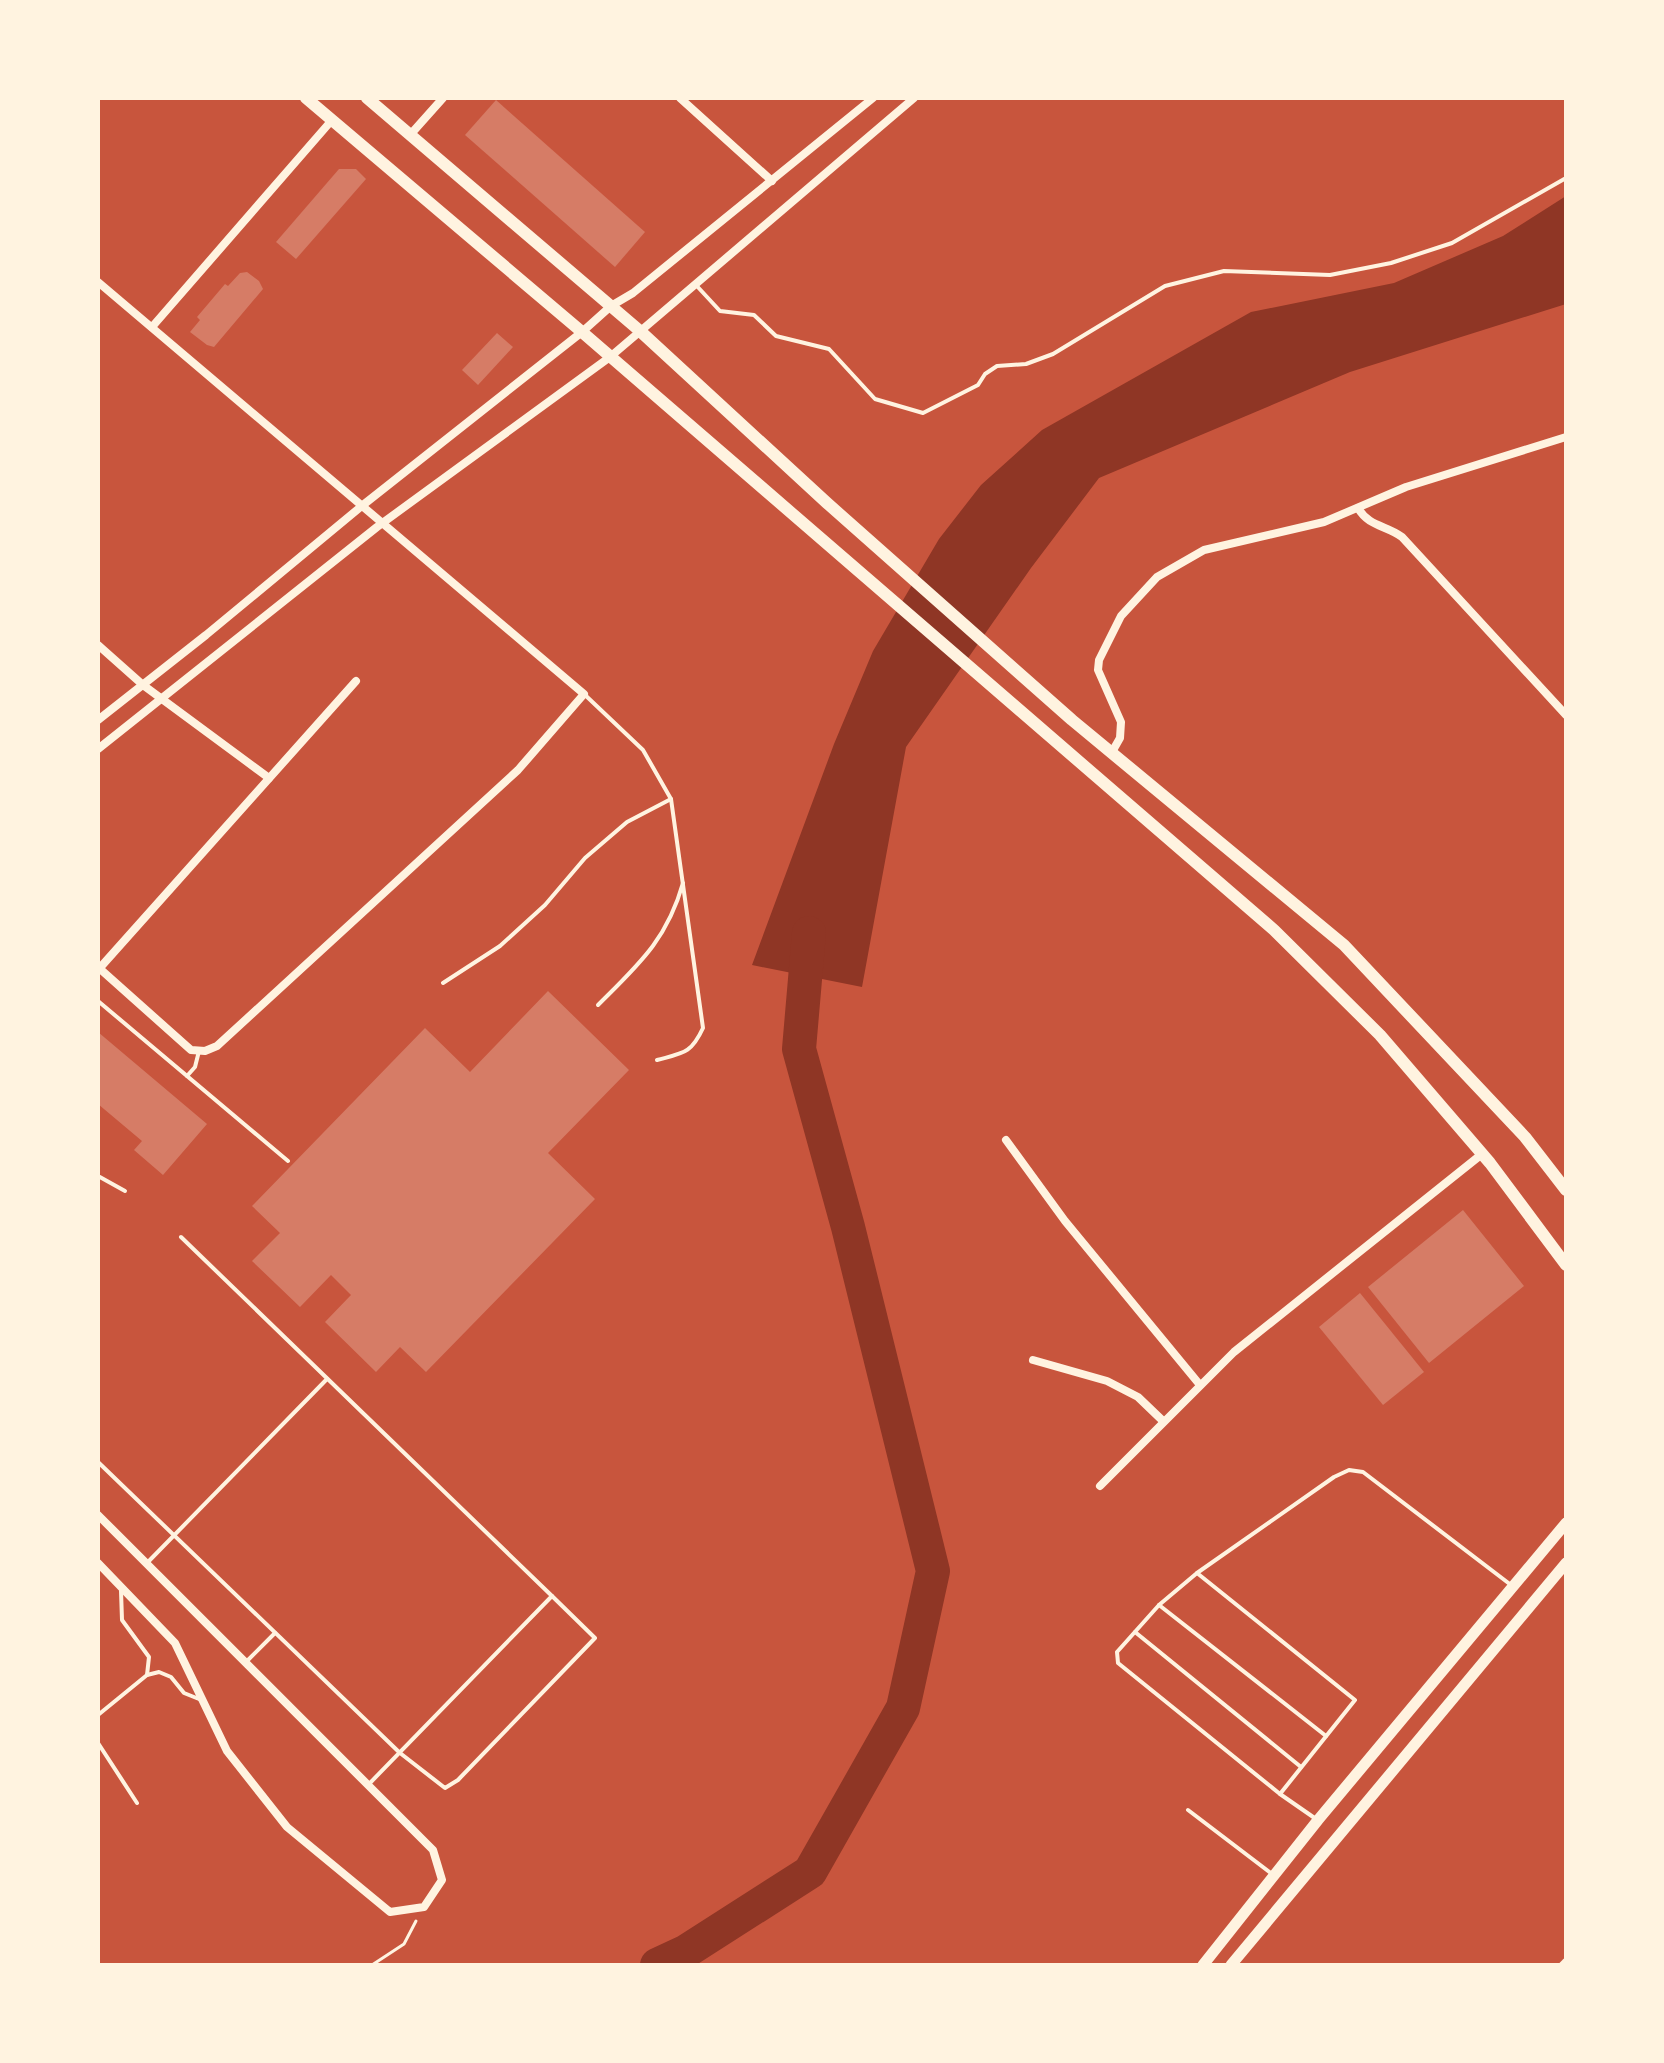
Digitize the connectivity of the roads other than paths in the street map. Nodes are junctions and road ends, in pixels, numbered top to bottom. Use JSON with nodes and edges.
{"nodes":[{"id":1,"x":306,"y":98,"type":"edge"},
{"id":2,"x":367,"y":98,"type":"edge"},
{"id":3,"x":443,"y":98,"type":"edge"},
{"id":4,"x":680,"y":98,"type":"edge"},
{"id":5,"x":873,"y":98,"type":"edge"},
{"id":6,"x":914,"y":98,"type":"edge"},
{"id":7,"x":332,"y":120,"type":"junction"},
{"id":8,"x":410,"y":135,"type":"junction"},
{"id":9,"x":1566,"y":178,"type":"edge"},
{"id":10,"x":772,"y":181,"type":"junction"},
{"id":11,"x":98,"y":282,"type":"edge"},
{"id":12,"x":695,"y":284,"type":"junction"},
{"id":13,"x":611,"y":306,"type":"junction"},
{"id":14,"x":152,"y":327,"type":"junction"},
{"id":15,"x":640,"y":331,"type":"junction"},
{"id":16,"x":582,"y":332,"type":"junction"},
{"id":17,"x":610,"y":357,"type":"junction"},
{"id":18,"x":1566,"y":437,"type":"edge"},
{"id":19,"x":363,"y":505,"type":"junction"},
{"id":20,"x":1358,"y":508,"type":"junction"},
{"id":21,"x":383,"y":525,"type":"junction"},
{"id":22,"x":98,"y":645,"type":"edge"},
{"id":23,"x":356,"y":681,"type":"dead end"},
{"id":24,"x":143,"y":685,"type":"junction"},
{"id":25,"x":584,"y":694,"type":"junction"},
{"id":26,"x":162,"y":698,"type":"junction"},
{"id":27,"x":1566,"y":715,"type":"edge"},
{"id":28,"x":98,"y":720,"type":"edge"},
{"id":29,"x":98,"y":749,"type":"edge"},
{"id":30,"x":1112,"y":752,"type":"junction"},
{"id":31,"x":269,"y":778,"type":"junction"},
{"id":32,"x":671,"y":799,"type":"junction"},
{"id":33,"x":684,"y":881,"type":"junction"},
{"id":34,"x":99,"y":969,"type":"edge"},
{"id":35,"x":443,"y":983,"type":"dead end"},
{"id":36,"x":98,"y":1001,"type":"edge"},
{"id":37,"x":598,"y":1005,"type":"dead end"},
{"id":38,"x":199,"y":1051,"type":"junction"},
{"id":39,"x":657,"y":1060,"type":"dead end"},
{"id":40,"x":187,"y":1076,"type":"junction"},
{"id":41,"x":1006,"y":1140,"type":"dead end"},
{"id":42,"x":1482,"y":1154,"type":"junction"},
{"id":43,"x":288,"y":1161,"type":"dead end"},
{"id":44,"x":98,"y":1176,"type":"edge"},
{"id":45,"x":1566,"y":1190,"type":"edge"},
{"id":46,"x":125,"y":1191,"type":"dead end"},
{"id":47,"x":181,"y":1237,"type":"dead end"},
{"id":48,"x":1566,"y":1265,"type":"edge"},
{"id":49,"x":1033,"y":1360,"type":"dead end"},
{"id":50,"x":327,"y":1379,"type":"junction"},
{"id":51,"x":1200,"y":1385,"type":"junction"},
{"id":52,"x":1163,"y":1421,"type":"junction"},
{"id":53,"x":98,"y":1462,"type":"edge"},
{"id":54,"x":1100,"y":1486,"type":"dead end"},
{"id":55,"x":98,"y":1515,"type":"edge"},
{"id":56,"x":1566,"y":1523,"type":"edge"},
{"id":57,"x":174,"y":1535,"type":"junction"},
{"id":58,"x":98,"y":1563,"type":"edge"},
{"id":59,"x":1566,"y":1563,"type":"edge"},
{"id":60,"x":147,"y":1564,"type":"junction"},
{"id":61,"x":1197,"y":1573,"type":"junction"},
{"id":62,"x":1513,"y":1586,"type":"junction"},
{"id":63,"x":121,"y":1587,"type":"junction"},
{"id":64,"x":552,"y":1596,"type":"junction"},
{"id":65,"x":1159,"y":1605,"type":"junction"},
{"id":66,"x":275,"y":1632,"type":"junction"},
{"id":67,"x":1135,"y":1632,"type":"junction"},
{"id":68,"x":246,"y":1662,"type":"junction"},
{"id":69,"x":147,"y":1675,"type":"junction"},
{"id":70,"x":203,"y":1700,"type":"junction"},
{"id":71,"x":98,"y":1715,"type":"edge"},
{"id":72,"x":1326,"y":1736,"type":"junction"},
{"id":73,"x":98,"y":1743,"type":"edge"},
{"id":74,"x":400,"y":1753,"type":"junction"},
{"id":75,"x":1301,"y":1767,"type":"junction"},
{"id":76,"x":368,"y":1785,"type":"junction"},
{"id":77,"x":1280,"y":1794,"type":"junction"},
{"id":78,"x":137,"y":1803,"type":"dead end"},
{"id":79,"x":1188,"y":1810,"type":"dead end"},
{"id":80,"x":1318,"y":1820,"type":"junction"},
{"id":81,"x":1274,"y":1876,"type":"junction"},
{"id":82,"x":1203,"y":1965,"type":"edge"},
{"id":83,"x":1231,"y":1965,"type":"edge"}],
"edges":[{"from":1,"to":7,"type":"main road"},
{"from":2,"to":8,"type":"main road"},
{"from":3,"to":8,"type":"street"},
{"from":4,"to":10,"type":"street"},
{"from":5,"to":10,"type":"street"},
{"from":6,"to":12,"type":"street"},
{"from":7,"to":14,"type":"street"},
{"from":7,"to":16,"type":"main road"},
{"from":8,"to":13,"type":"main road"},
{"from":9,"to":12,"type":"lane"},
{"from":10,"to":13,"type":"street"},
{"from":11,"to":14,"type":"street"},
{"from":12,"to":15,"type":"street"},
{"from":13,"to":15,"type":"main road"},
{"from":13,"to":16,"type":"street"},
{"from":14,"to":19,"type":"street"},
{"from":15,"to":17,"type":"street"},
{"from":15,"to":30,"type":"main road"},
{"from":16,"to":17,"type":"main road"},
{"from":16,"to":19,"type":"street"},
{"from":17,"to":21,"type":"street"},
{"from":17,"to":42,"type":"main road"},
{"from":18,"to":20,"type":"street"},
{"from":19,"to":21,"type":"street"},
{"from":19,"to":24,"type":"street"},
{"from":20,"to":27,"type":"street"},
{"from":20,"to":30,"type":"street"},
{"from":21,"to":25,"type":"street"},
{"from":21,"to":26,"type":"street"},
{"from":22,"to":24,"type":"street"},
{"from":23,"to":31,"type":"street"},
{"from":24,"to":26,"type":"street"},
{"from":24,"to":28,"type":"street"},
{"from":25,"to":32,"type":"lane"},
{"from":25,"to":38,"type":"street"},
{"from":26,"to":29,"type":"street"},
{"from":26,"to":31,"type":"street"},
{"from":30,"to":45,"type":"main road"},
{"from":31,"to":34,"type":"street"},
{"from":32,"to":33,"type":"lane"},
{"from":32,"to":35,"type":"lane"},
{"from":33,"to":37,"type":"lane"},
{"from":33,"to":39,"type":"lane"},
{"from":34,"to":38,"type":"street"},
{"from":36,"to":40,"type":"lane"},
{"from":38,"to":40,"type":"lane"},
{"from":40,"to":43,"type":"lane"},
{"from":41,"to":51,"type":"street"},
{"from":42,"to":48,"type":"main road"},
{"from":42,"to":51,"type":"street"},
{"from":44,"to":46,"type":"lane"},
{"from":47,"to":50,"type":"lane"},
{"from":49,"to":52,"type":"street"},
{"from":50,"to":57,"type":"lane"},
{"from":50,"to":64,"type":"lane"},
{"from":51,"to":52,"type":"street"},
{"from":52,"to":54,"type":"street"},
{"from":53,"to":57,"type":"lane"},
{"from":55,"to":60,"type":"street"},
{"from":56,"to":62,"type":"main road"},
{"from":57,"to":60,"type":"lane"},
{"from":57,"to":66,"type":"lane"},
{"from":58,"to":63,"type":"street"},
{"from":59,"to":83,"type":"main road"},
{"from":60,"to":68,"type":"street"},
{"from":61,"to":62,"type":"lane"},
{"from":61,"to":65,"type":"lane"},
{"from":61,"to":72,"type":"lane"},
{"from":62,"to":80,"type":"main road"},
{"from":63,"to":69,"type":"lane"},
{"from":63,"to":70,"type":"street"},
{"from":64,"to":74,"type":"lane"},
{"from":64,"to":74,"type":"lane"},
{"from":65,"to":67,"type":"lane"},
{"from":65,"to":72,"type":"lane"},
{"from":66,"to":68,"type":"lane"},
{"from":66,"to":74,"type":"lane"},
{"from":67,"to":75,"type":"lane"},
{"from":67,"to":77,"type":"lane"},
{"from":68,"to":76,"type":"street"},
{"from":69,"to":70,"type":"lane"},
{"from":69,"to":71,"type":"lane"},
{"from":70,"to":76,"type":"street"},
{"from":72,"to":75,"type":"lane"},
{"from":73,"to":78,"type":"lane"},
{"from":74,"to":76,"type":"lane"},
{"from":75,"to":77,"type":"lane"},
{"from":77,"to":80,"type":"lane"},
{"from":79,"to":81,"type":"lane"},
{"from":80,"to":81,"type":"main road"},
{"from":81,"to":82,"type":"main road"}]}
